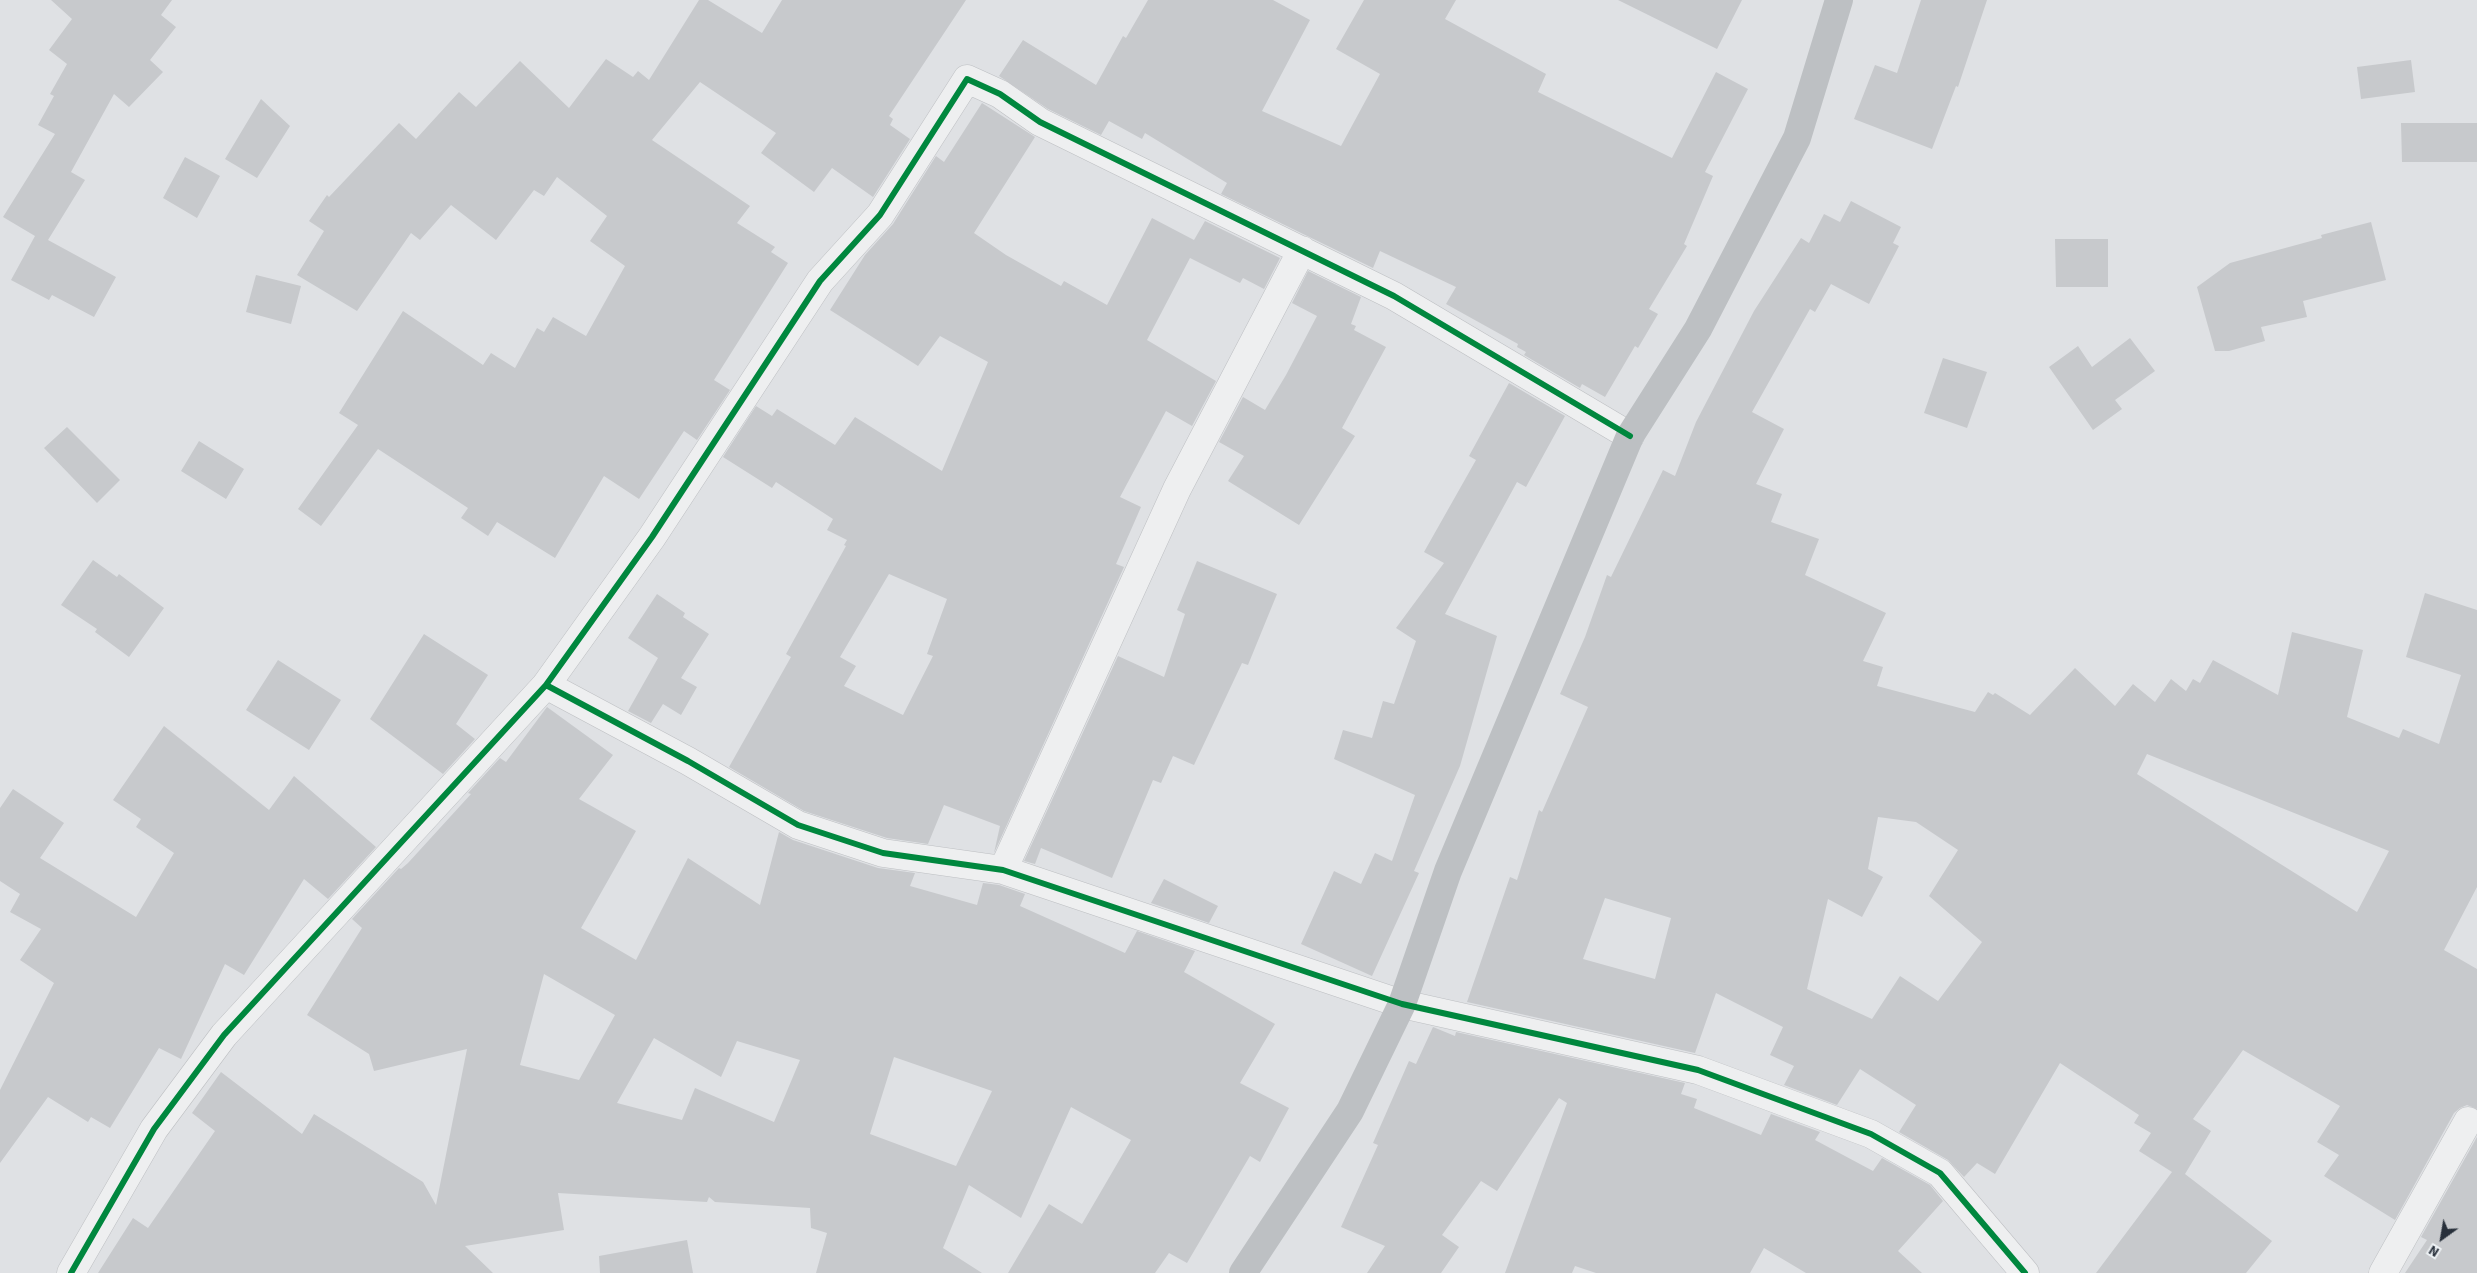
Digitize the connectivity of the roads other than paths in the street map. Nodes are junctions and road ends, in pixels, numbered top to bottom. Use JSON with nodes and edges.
{"nodes":[{"id":1,"x":1839,"y":0,"type":"edge"},
{"id":2,"x":1302,"y":250,"type":"junction"},
{"id":3,"x":1630,"y":436,"type":"junction"},
{"id":4,"x":546,"y":685,"type":"junction"},
{"id":5,"x":1003,"y":870,"type":"junction"},
{"id":6,"x":1402,"y":1004,"type":"junction"},
{"id":7,"x":2468,"y":1121,"type":"dead end"},
{"id":8,"x":71,"y":1273,"type":"edge"},
{"id":9,"x":1243,"y":1273,"type":"edge"},
{"id":10,"x":2025,"y":1273,"type":"edge"},
{"id":11,"x":2383,"y":1273,"type":"edge"}],
"edges":[{"from":1,"to":3,"type":"main road"},
{"from":2,"to":3,"type":"street"},
{"from":2,"to":4,"type":"street"},
{"from":2,"to":5,"type":"street"},
{"from":3,"to":6,"type":"main road"},
{"from":4,"to":5,"type":"street"},
{"from":4,"to":8,"type":"street"},
{"from":5,"to":6,"type":"street"},
{"from":6,"to":9,"type":"main road"},
{"from":6,"to":10,"type":"street"},
{"from":7,"to":11,"type":"street"}]}
